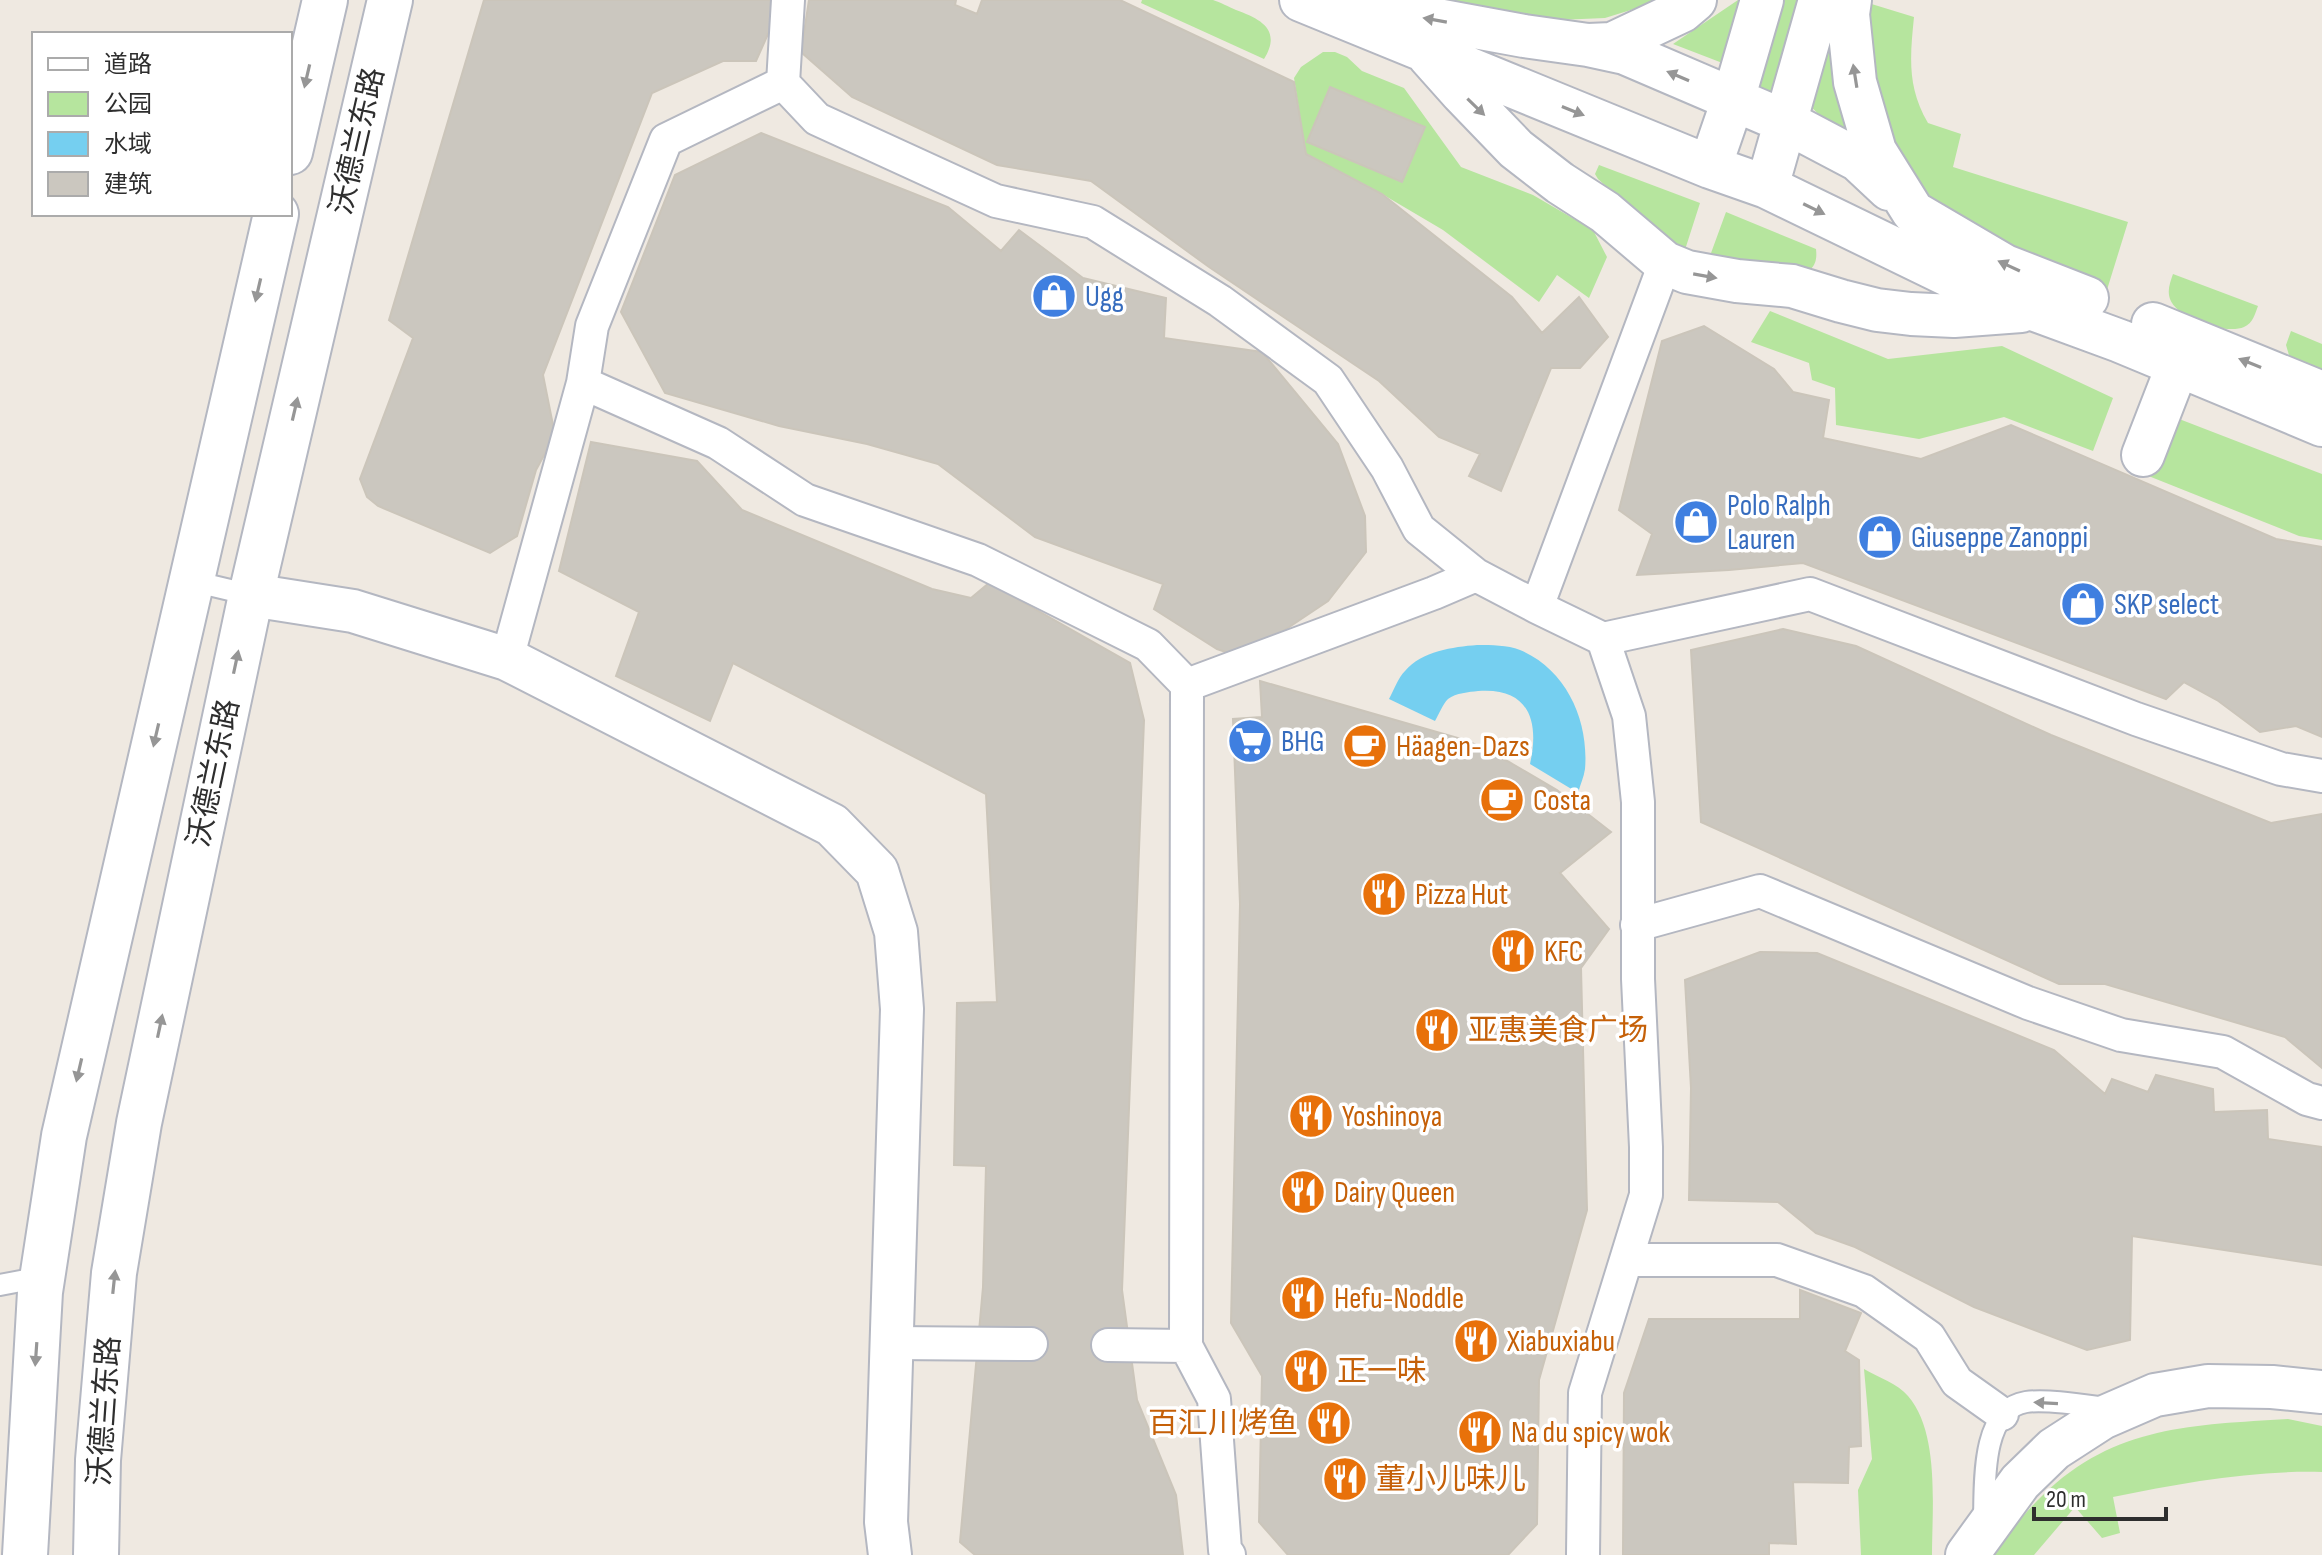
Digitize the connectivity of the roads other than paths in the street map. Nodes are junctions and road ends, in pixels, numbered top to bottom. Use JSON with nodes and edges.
{"nodes":[{"id":1,"x":325,"y":0,"type":"edge"},
{"id":2,"x":390,"y":0,"type":"edge"},
{"id":3,"x":788,"y":0,"type":"edge"},
{"id":4,"x":1301,"y":0,"type":"edge"},
{"id":5,"x":1370,"y":0,"type":"edge"},
{"id":6,"x":1695,"y":0,"type":"edge"},
{"id":7,"x":1762,"y":0,"type":"edge"},
{"id":8,"x":1820,"y":0,"type":"edge"},
{"id":9,"x":1850,"y":0,"type":"edge"},
{"id":10,"x":1588,"y":45,"type":"junction"},
{"id":11,"x":1423,"y":49,"type":"junction"},
{"id":12,"x":783,"y":83,"type":"junction"},
{"id":13,"x":1733,"y":100,"type":"junction"},
{"id":14,"x":1786,"y":122,"type":"junction"},
{"id":15,"x":292,"y":143,"type":"edge"},
{"id":16,"x":1710,"y":167,"type":"junction"},
{"id":17,"x":1767,"y":187,"type":"junction"},
{"id":18,"x":1913,"y":212,"type":"junction"},
{"id":19,"x":276,"y":216,"type":"edge"},
{"id":20,"x":1665,"y":263,"type":"junction"},
{"id":21,"x":2039,"y":310,"type":"junction"},
{"id":22,"x":2184,"y":352,"type":"junction"},
{"id":23,"x":583,"y":383,"type":"junction"},
{"id":24,"x":2322,"y":393,"type":"edge"},
{"id":25,"x":2322,"y":425,"type":"edge"},
{"id":26,"x":2143,"y":455,"type":"dead end"},
{"id":27,"x":1476,"y":575,"type":"junction"},
{"id":28,"x":192,"y":581,"type":"junction"},
{"id":29,"x":251,"y":595,"type":"junction"},
{"id":30,"x":1537,"y":607,"type":"junction"},
{"id":31,"x":1603,"y":639,"type":"junction"},
{"id":32,"x":507,"y":659,"type":"junction"},
{"id":33,"x":1187,"y":685,"type":"junction"},
{"id":34,"x":2322,"y":776,"type":"edge"},
{"id":35,"x":1637,"y":925,"type":"junction"},
{"id":36,"x":2322,"y":1103,"type":"edge"},
{"id":37,"x":1626,"y":1260,"type":"junction"},
{"id":38,"x":21,"y":1281,"type":"edge"},
{"id":39,"x":892,"y":1343,"type":"junction"},
{"id":40,"x":1031,"y":1344,"type":"dead end"},
{"id":41,"x":1108,"y":1345,"type":"dead end"},
{"id":42,"x":1186,"y":1346,"type":"junction"},
{"id":43,"x":2322,"y":1392,"type":"edge"},
{"id":44,"x":2123,"y":1409,"type":"junction"},
{"id":45,"x":2002,"y":1414,"type":"junction"},
{"id":46,"x":1975,"y":1544,"type":"edge"},
{"id":47,"x":25,"y":1555,"type":"edge"},
{"id":48,"x":96,"y":1555,"type":"edge"},
{"id":49,"x":890,"y":1555,"type":"edge"},
{"id":50,"x":1229,"y":1555,"type":"edge"},
{"id":51,"x":1583,"y":1555,"type":"edge"}],
"edges":[{"from":1,"to":15,"type":"street","name":"沃德兰东路","one_way":true},
{"from":29,"to":2,"type":"street","name":"沃德兰东路","one_way":true},
{"from":3,"to":12,"type":"street"},
{"from":4,"to":11,"type":"street"},
{"from":10,"to":5,"type":"street","one_way":true},
{"from":6,"to":10,"type":"street"},
{"from":7,"to":13,"type":"street"},
{"from":8,"to":14,"type":"street"},
{"from":18,"to":9,"type":"street","one_way":true},
{"from":13,"to":10,"type":"street","one_way":true},
{"from":11,"to":16,"type":"street","one_way":true},
{"from":11,"to":20,"type":"street","one_way":true},
{"from":12,"to":23,"type":"street"},
{"from":12,"to":27,"type":"street"},
{"from":13,"to":14,"type":"street"},
{"from":13,"to":16,"type":"street"},
{"from":14,"to":17,"type":"street"},
{"from":14,"to":18,"type":"street"},
{"from":16,"to":17,"type":"street"},
{"from":17,"to":21,"type":"street","one_way":true},
{"from":22,"to":18,"type":"street","one_way":true},
{"from":19,"to":28,"type":"street","name":"沃德兰东路","one_way":true},
{"from":20,"to":21,"type":"street","one_way":true},
{"from":20,"to":30,"type":"street"},
{"from":21,"to":22,"type":"street"},
{"from":24,"to":22,"type":"street","one_way":true},
{"from":22,"to":25,"type":"street"},
{"from":22,"to":26,"type":"street"},
{"from":23,"to":32,"type":"street"},
{"from":23,"to":33,"type":"street"},
{"from":27,"to":30,"type":"street"},
{"from":27,"to":33,"type":"street"},
{"from":28,"to":29,"type":"lane"},
{"from":28,"to":38,"type":"street","name":"沃德兰东路","one_way":true},
{"from":29,"to":32,"type":"street"},
{"from":48,"to":29,"type":"street","name":"沃德兰东路","one_way":true},
{"from":30,"to":31,"type":"street"},
{"from":31,"to":34,"type":"street"},
{"from":31,"to":35,"type":"street"},
{"from":32,"to":39,"type":"street"},
{"from":33,"to":42,"type":"street"},
{"from":35,"to":36,"type":"street"},
{"from":35,"to":37,"type":"street"},
{"from":37,"to":45,"type":"street"},
{"from":37,"to":51,"type":"street"},
{"from":38,"to":47,"type":"street","name":"沃德兰东路","one_way":true},
{"from":39,"to":40,"type":"street"},
{"from":39,"to":49,"type":"street"},
{"from":41,"to":42,"type":"street"},
{"from":42,"to":50,"type":"street"},
{"from":43,"to":44,"type":"street"},
{"from":44,"to":45,"type":"lane","one_way":true},
{"from":44,"to":46,"type":"street"},
{"from":45,"to":46,"type":"lane"}]}
